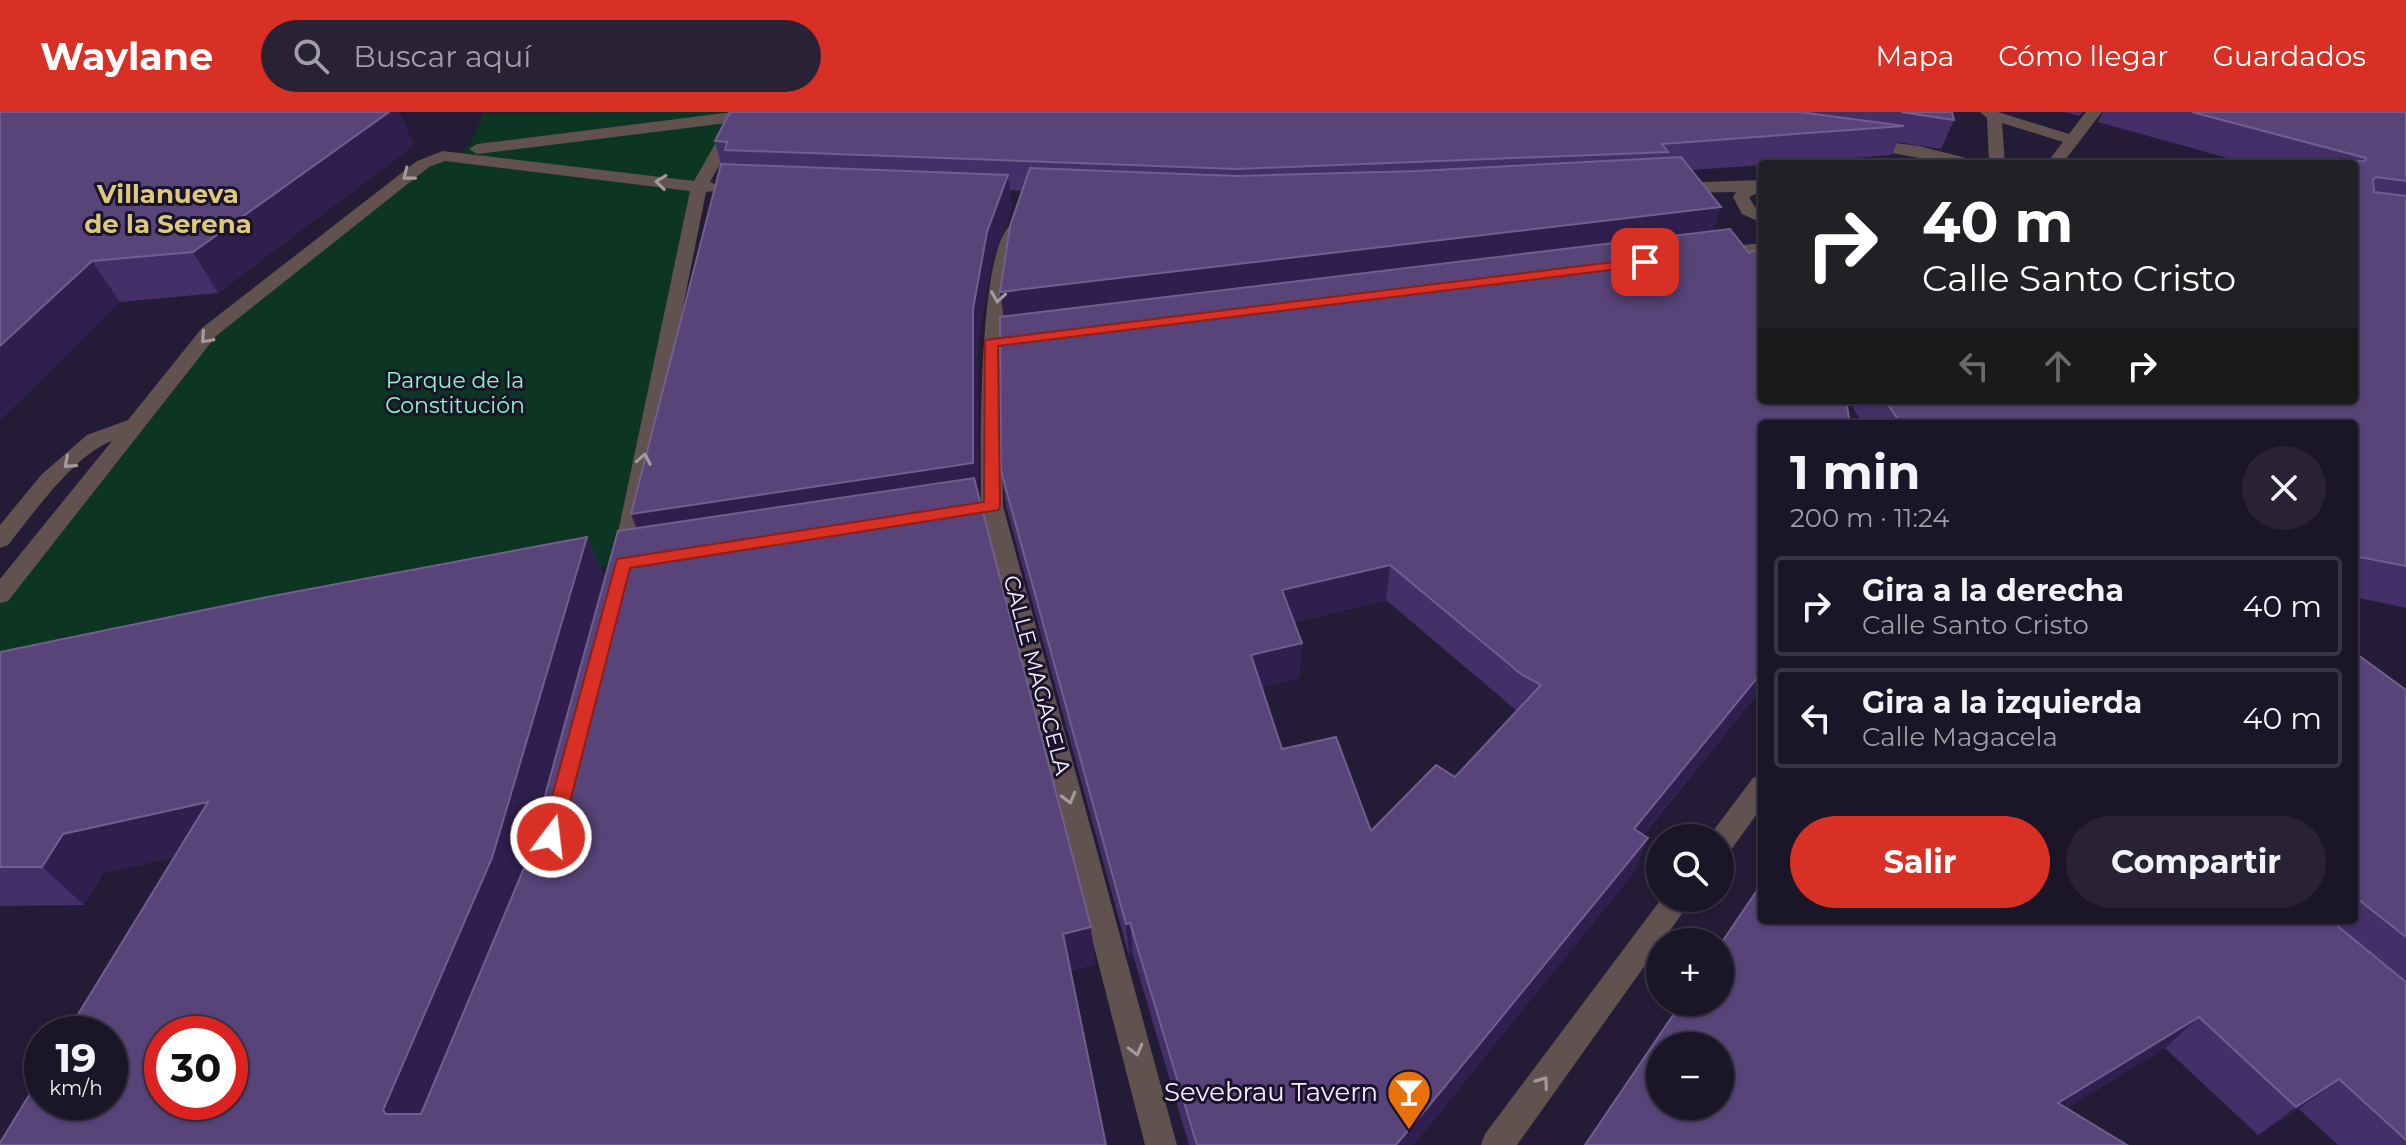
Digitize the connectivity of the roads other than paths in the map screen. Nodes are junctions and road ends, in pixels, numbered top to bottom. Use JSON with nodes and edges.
{"nodes":[{"id":1,"x":2094,"y":112,"type":"edge"},
{"id":2,"x":740,"y":114,"type":"edge"},
{"id":3,"x":1991,"y":114,"type":"edge"},
{"id":4,"x":2072,"y":140,"type":"junction"},
{"id":5,"x":1844,"y":141,"type":"edge"},
{"id":6,"x":467,"y":150,"type":"dead end"},
{"id":7,"x":1956,"y":160,"type":"edge"},
{"id":8,"x":1997,"y":160,"type":"edge"},
{"id":9,"x":2057,"y":160,"type":"edge"},
{"id":10,"x":1757,"y":186,"type":"edge"},
{"id":11,"x":699,"y":187,"type":"junction"},
{"id":12,"x":729,"y":188,"type":"edge"},
{"id":13,"x":1658,"y":189,"type":"edge"},
{"id":14,"x":1021,"y":212,"type":"edge"},
{"id":15,"x":1758,"y":215,"type":"edge"},
{"id":16,"x":1758,"y":250,"type":"edge"},
{"id":17,"x":1692,"y":256,"type":"edge"},
{"id":18,"x":135,"y":425,"type":"junction"},
{"id":19,"x":992,"y":506,"type":"junction"},
{"id":20,"x":931,"y":516,"type":"edge"},
{"id":21,"x":0,"y":540,"type":"edge"},
{"id":22,"x":615,"y":594,"type":"edge"},
{"id":23,"x":0,"y":595,"type":"edge"},
{"id":24,"x":1758,"y":791,"type":"edge"},
{"id":25,"x":1734,"y":824,"type":"edge"},
{"id":26,"x":1669,"y":912,"type":"edge"},
{"id":27,"x":1161,"y":1145,"type":"edge"},
{"id":28,"x":1497,"y":1145,"type":"edge"}],
"edges":[{"from":1,"to":4,"type":"street"},
{"from":2,"to":6,"type":"street"},
{"from":2,"to":11,"type":"street"},
{"from":3,"to":4,"type":"street"},
{"from":3,"to":8,"type":"street"},
{"from":4,"to":9,"type":"street"},
{"from":5,"to":7,"type":"street"},
{"from":10,"to":13,"type":"street"},
{"from":10,"to":15,"type":"street"},
{"from":11,"to":12,"type":"street"},
{"from":11,"to":18,"type":"street","one_way":true},
{"from":22,"to":11,"type":"street","one_way":true},
{"from":14,"to":19,"type":"street","name":"CALLE MAGACELA","one_way":true},
{"from":16,"to":17,"type":"street"},
{"from":18,"to":21,"type":"street","one_way":true},
{"from":18,"to":23,"type":"street"},
{"from":19,"to":20,"type":"street"},
{"from":19,"to":27,"type":"street","name":"CALLE MAGACELA","one_way":true},
{"from":24,"to":25,"type":"street"},
{"from":28,"to":26,"type":"street","one_way":true}]}
